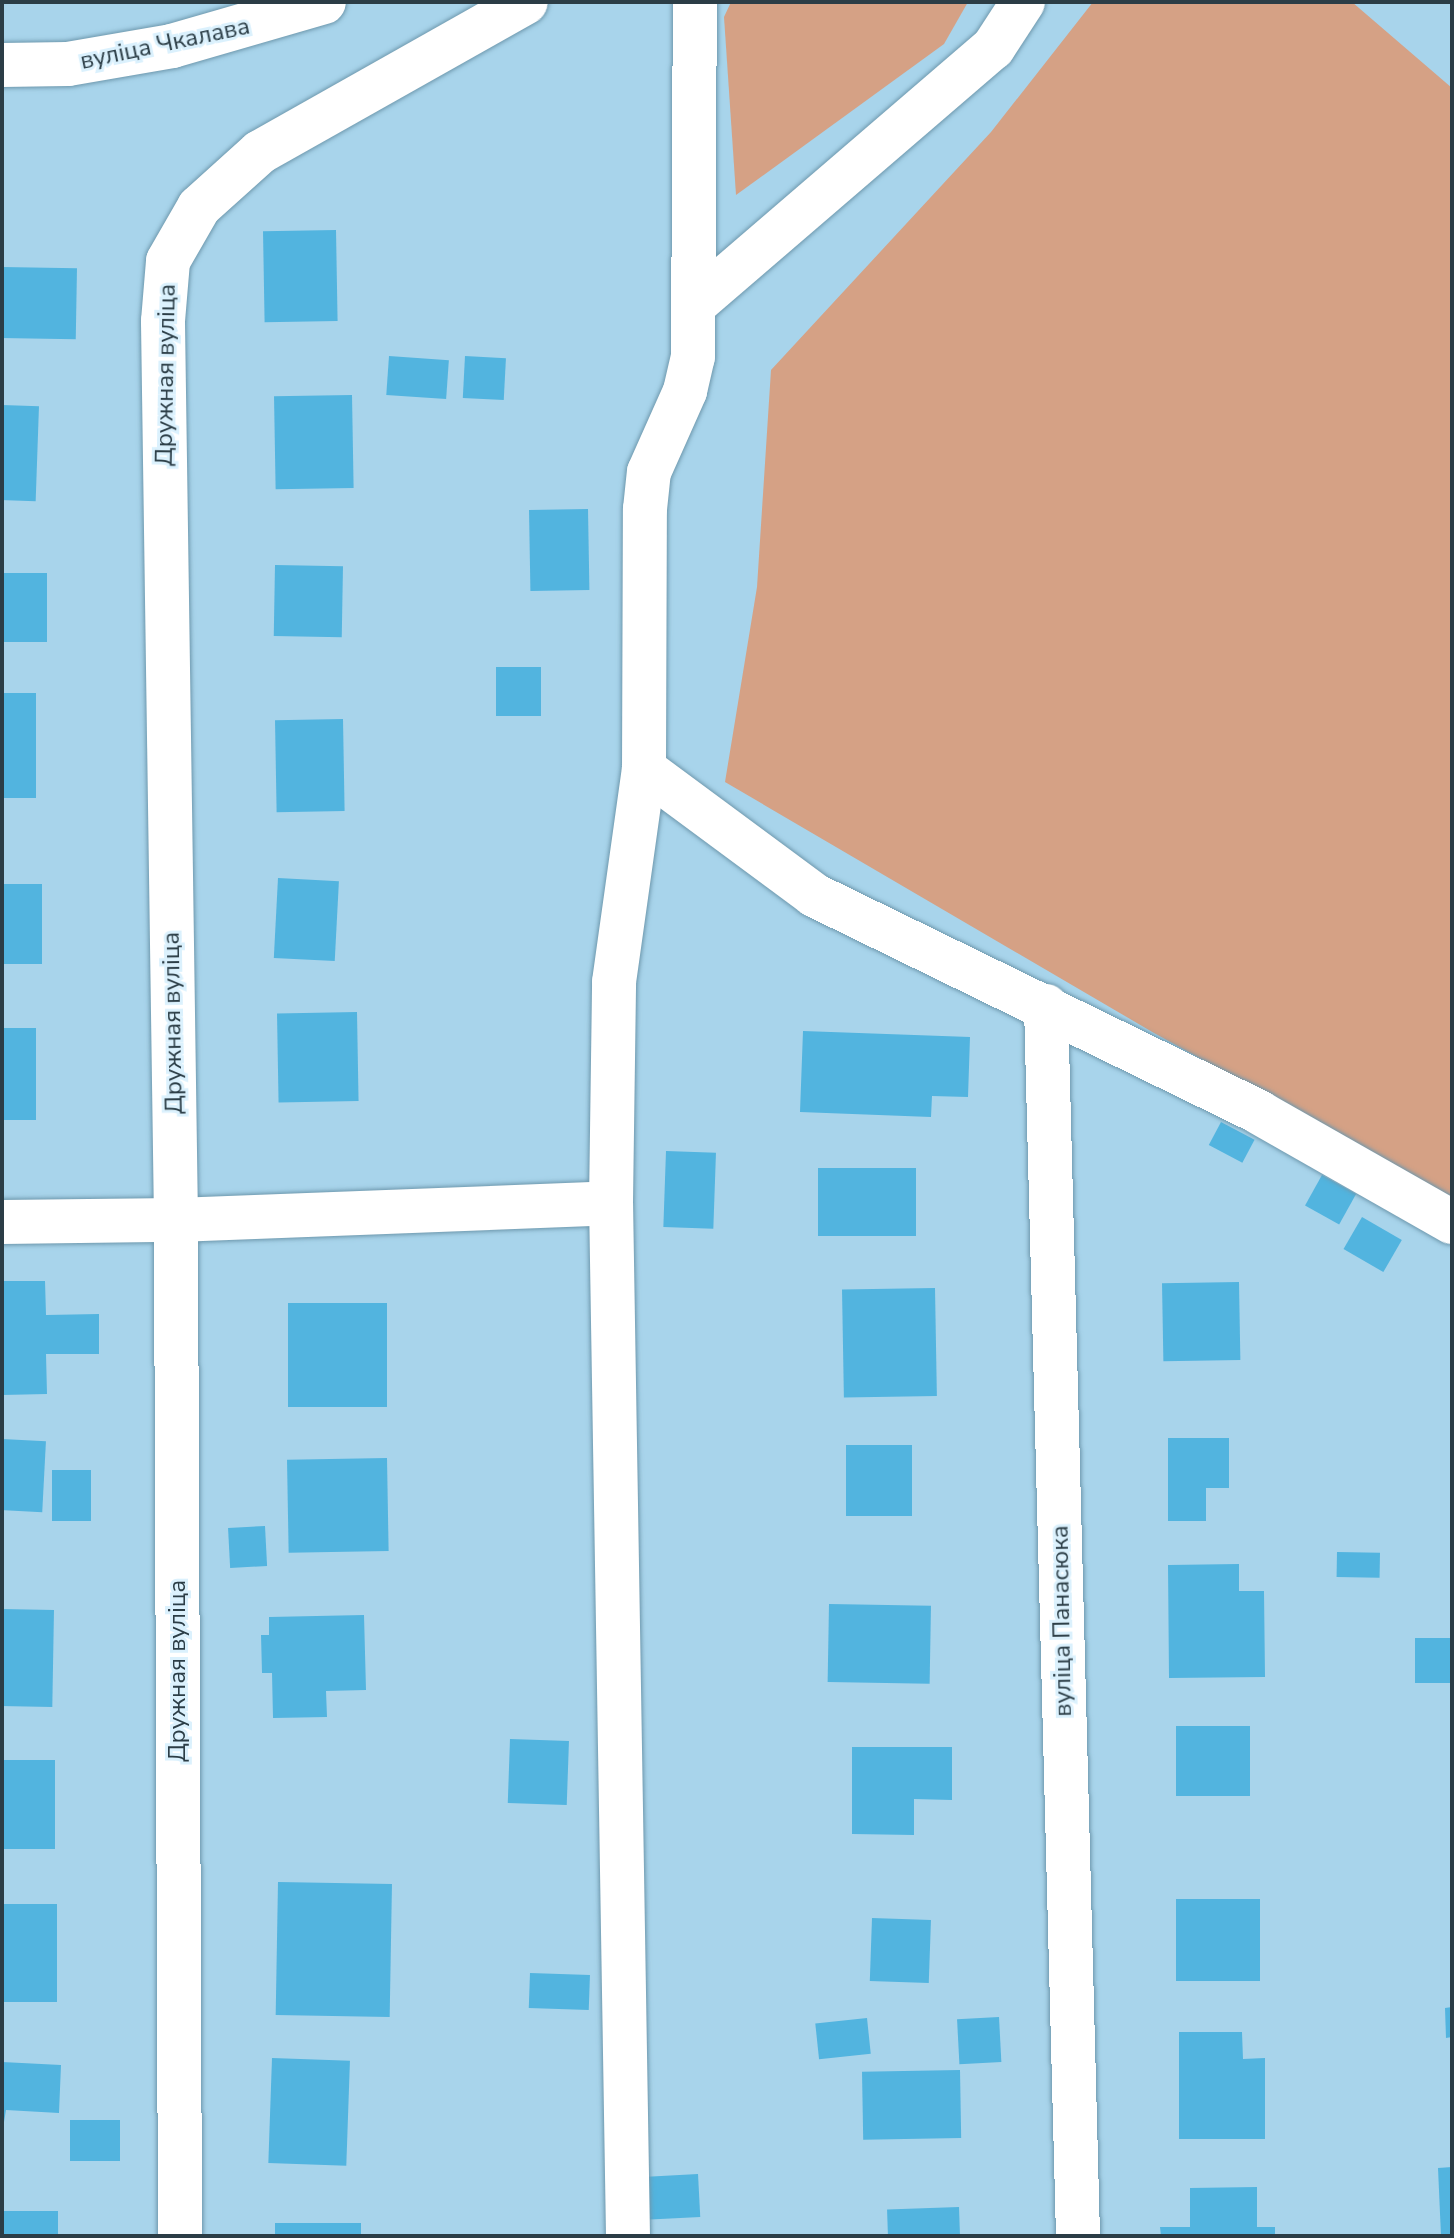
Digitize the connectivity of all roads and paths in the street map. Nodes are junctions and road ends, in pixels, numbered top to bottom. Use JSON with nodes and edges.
{"nodes":[{"id":1,"x":324,"y":2,"type":"edge"},
{"id":2,"x":526,"y":2,"type":"edge"},
{"id":3,"x":695,"y":2,"type":"edge"},
{"id":4,"x":1023,"y":2,"type":"edge"},
{"id":5,"x":2,"y":65,"type":"edge"},
{"id":6,"x":695,"y":304,"type":"junction"},
{"id":7,"x":644,"y":769,"type":"junction"},
{"id":8,"x":1046,"y":1006,"type":"junction"},
{"id":9,"x":611,"y":1203,"type":"junction"},
{"id":10,"x":176,"y":1220,"type":"junction"},
{"id":11,"x":2,"y":1222,"type":"edge"},
{"id":12,"x":1452,"y":1222,"type":"edge"},
{"id":13,"x":180,"y":2236,"type":"edge"},
{"id":14,"x":628,"y":2236,"type":"edge"},
{"id":15,"x":1078,"y":2236,"type":"edge"}],
"edges":[{"from":1,"to":5,"type":"street","name":"вуліца Чкалава"},
{"from":2,"to":10,"type":"street","name":"Дружная вуліца"},
{"from":3,"to":6,"type":"street"},
{"from":4,"to":6,"type":"street"},
{"from":6,"to":7,"type":"street"},
{"from":7,"to":8,"type":"street"},
{"from":7,"to":9,"type":"street"},
{"from":8,"to":12,"type":"street"},
{"from":8,"to":15,"type":"street","name":"вуліца Панасюка"},
{"from":9,"to":10,"type":"street"},
{"from":9,"to":14,"type":"street"},
{"from":10,"to":11,"type":"street"},
{"from":10,"to":13,"type":"street","name":"Дружная вуліца"}]}
